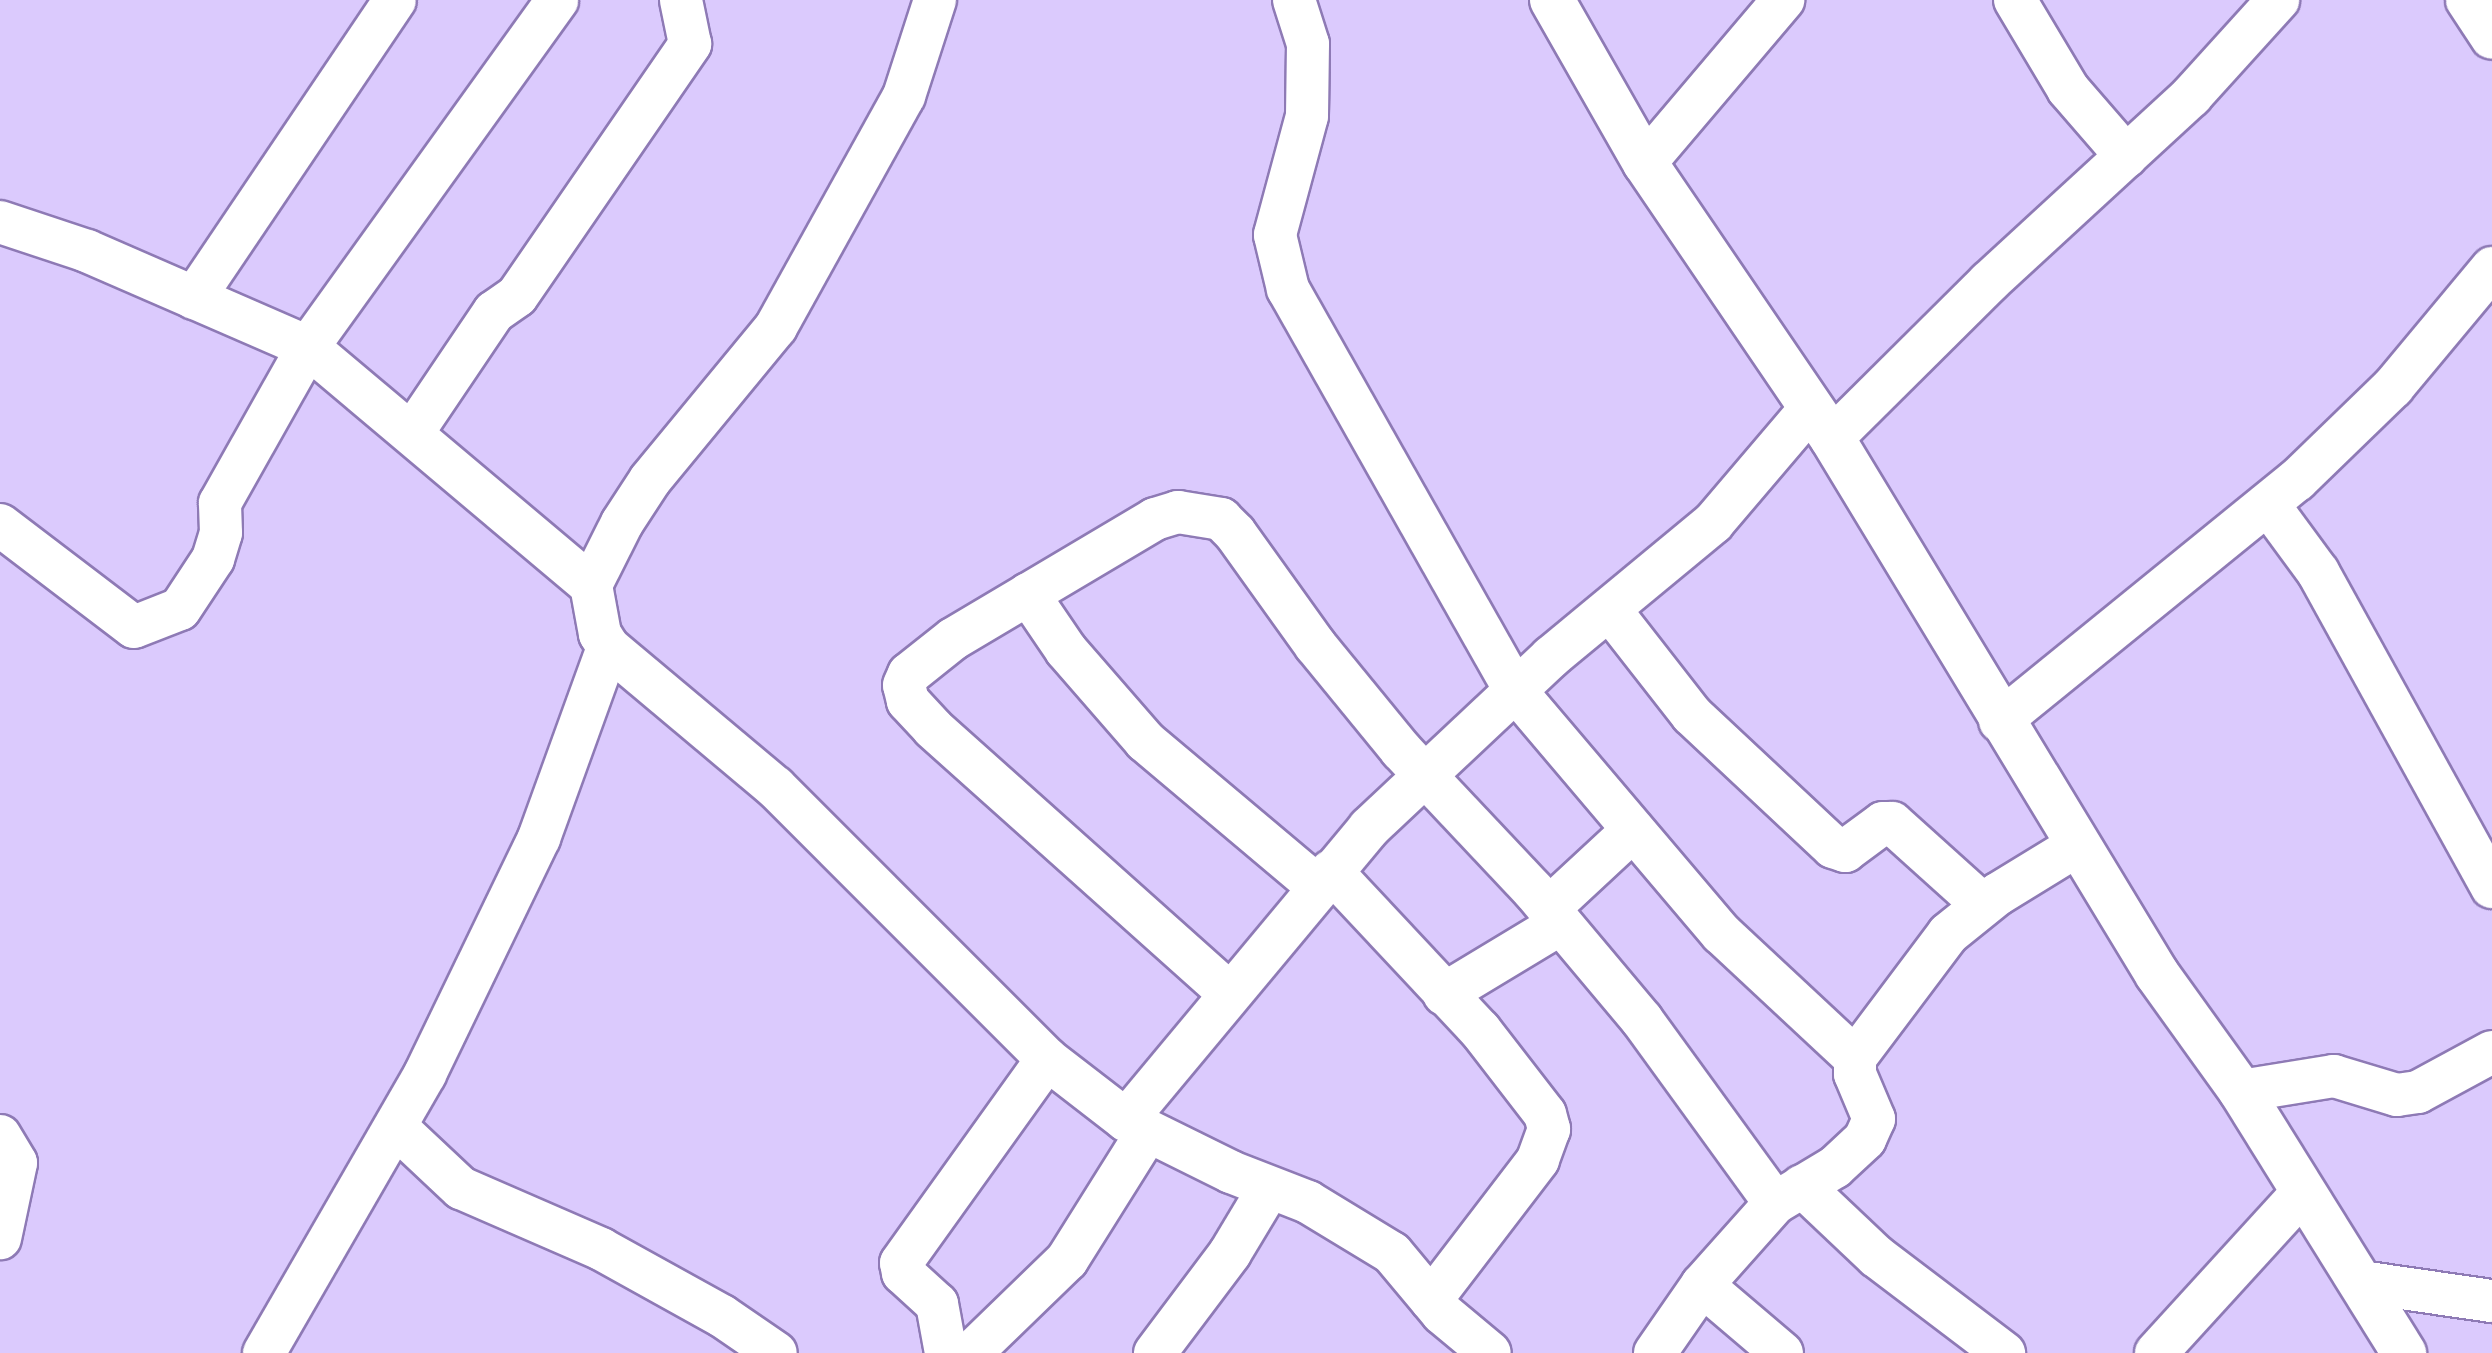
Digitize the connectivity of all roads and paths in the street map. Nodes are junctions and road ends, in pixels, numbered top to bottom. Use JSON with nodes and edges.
{"nodes":[{"id":1,"x":395,"y":0,"type":"edge"},
{"id":2,"x":557,"y":0,"type":"edge"},
{"id":3,"x":681,"y":0,"type":"edge"},
{"id":4,"x":935,"y":0,"type":"edge"},
{"id":5,"x":1294,"y":0,"type":"edge"},
{"id":6,"x":1552,"y":0,"type":"edge"},
{"id":7,"x":1783,"y":0,"type":"edge"},
{"id":8,"x":2015,"y":0,"type":"edge"},
{"id":9,"x":2278,"y":0,"type":"edge"},
{"id":10,"x":2467,"y":0,"type":"edge"},
{"id":11,"x":2492,"y":38,"type":"edge"},
{"id":12,"x":2126,"y":156,"type":"junction"},
{"id":13,"x":1645,"y":163,"type":"junction"},
{"id":14,"x":0,"y":222,"type":"edge"},
{"id":15,"x":2492,"y":268,"type":"edge"},
{"id":16,"x":194,"y":298,"type":"junction"},
{"id":17,"x":308,"y":347,"type":"junction"},
{"id":18,"x":1822,"y":423,"type":"junction"},
{"id":19,"x":413,"y":432,"type":"junction"},
{"id":20,"x":2268,"y":504,"type":"junction"},
{"id":21,"x":0,"y":525,"type":"edge"},
{"id":22,"x":591,"y":585,"type":"junction"},
{"id":23,"x":1028,"y":594,"type":"junction"},
{"id":24,"x":1610,"y":610,"type":"junction"},
{"id":25,"x":608,"y":647,"type":"junction"},
{"id":26,"x":1514,"y":689,"type":"junction"},
{"id":27,"x":2000,"y":721,"type":"junction"},
{"id":28,"x":1422,"y":776,"type":"junction"},
{"id":29,"x":1633,"y":830,"type":"junction"},
{"id":30,"x":2078,"y":845,"type":"junction"},
{"id":31,"x":1324,"y":878,"type":"junction"},
{"id":32,"x":2492,"y":887,"type":"edge"},
{"id":33,"x":1983,"y":905,"type":"junction"},
{"id":34,"x":1554,"y":917,"type":"junction"},
{"id":35,"x":1229,"y":993,"type":"junction"},
{"id":36,"x":1444,"y":994,"type":"junction"},
{"id":37,"x":2492,"y":1052,"type":"edge"},
{"id":38,"x":1855,"y":1058,"type":"junction"},
{"id":39,"x":1047,"y":1059,"type":"junction"},
{"id":40,"x":2241,"y":1091,"type":"junction"},
{"id":41,"x":1137,"y":1126,"type":"junction"},
{"id":42,"x":397,"y":1128,"type":"junction"},
{"id":43,"x":0,"y":1136,"type":"edge"},
{"id":44,"x":1269,"y":1188,"type":"junction"},
{"id":45,"x":2303,"y":1192,"type":"junction"},
{"id":46,"x":1788,"y":1195,"type":"junction"},
{"id":47,"x":0,"y":1238,"type":"edge"},
{"id":48,"x":2361,"y":1282,"type":"junction"},
{"id":49,"x":1702,"y":1285,"type":"junction"},
{"id":50,"x":1431,"y":1300,"type":"junction"},
{"id":51,"x":2492,"y":1301,"type":"edge"},
{"id":52,"x":264,"y":1353,"type":"edge"},
{"id":53,"x":776,"y":1353,"type":"edge"},
{"id":54,"x":946,"y":1353,"type":"edge"},
{"id":55,"x":971,"y":1353,"type":"edge"},
{"id":56,"x":1155,"y":1353,"type":"edge"},
{"id":57,"x":1490,"y":1353,"type":"edge"},
{"id":58,"x":1655,"y":1353,"type":"edge"},
{"id":59,"x":1782,"y":1353,"type":"edge"},
{"id":60,"x":2004,"y":1353,"type":"edge"},
{"id":61,"x":2156,"y":1353,"type":"edge"},
{"id":62,"x":2404,"y":1353,"type":"edge"}],
"edges":[{"from":1,"to":16,"type":"street"},
{"from":2,"to":17,"type":"street"},
{"from":3,"to":19,"type":"street"},
{"from":4,"to":22,"type":"street"},
{"from":5,"to":26,"type":"street"},
{"from":6,"to":13,"type":"street"},
{"from":7,"to":13,"type":"street"},
{"from":8,"to":12,"type":"street"},
{"from":9,"to":12,"type":"street"},
{"from":10,"to":11,"type":"street"},
{"from":12,"to":18,"type":"street"},
{"from":13,"to":18,"type":"street"},
{"from":14,"to":16,"type":"street"},
{"from":15,"to":20,"type":"street"},
{"from":16,"to":17,"type":"street"},
{"from":17,"to":19,"type":"street"},
{"from":17,"to":21,"type":"street"},
{"from":18,"to":24,"type":"street"},
{"from":18,"to":27,"type":"street"},
{"from":19,"to":22,"type":"street"},
{"from":20,"to":27,"type":"street"},
{"from":20,"to":32,"type":"street"},
{"from":22,"to":25,"type":"street"},
{"from":23,"to":28,"type":"street"},
{"from":23,"to":31,"type":"street"},
{"from":23,"to":35,"type":"street"},
{"from":24,"to":26,"type":"street"},
{"from":24,"to":33,"type":"street"},
{"from":25,"to":39,"type":"street"},
{"from":25,"to":42,"type":"street"},
{"from":26,"to":28,"type":"street"},
{"from":26,"to":29,"type":"street"},
{"from":27,"to":30,"type":"street"},
{"from":28,"to":31,"type":"street"},
{"from":28,"to":34,"type":"street"},
{"from":29,"to":34,"type":"street"},
{"from":29,"to":38,"type":"street"},
{"from":30,"to":33,"type":"street"},
{"from":30,"to":40,"type":"street"},
{"from":31,"to":35,"type":"street"},
{"from":31,"to":36,"type":"street"},
{"from":33,"to":38,"type":"street"},
{"from":34,"to":36,"type":"street"},
{"from":34,"to":46,"type":"street"},
{"from":35,"to":41,"type":"street"},
{"from":36,"to":50,"type":"street"},
{"from":37,"to":40,"type":"street"},
{"from":38,"to":46,"type":"street"},
{"from":39,"to":41,"type":"street"},
{"from":39,"to":54,"type":"street"},
{"from":40,"to":45,"type":"street"},
{"from":41,"to":44,"type":"street"},
{"from":41,"to":55,"type":"street"},
{"from":42,"to":52,"type":"street"},
{"from":42,"to":53,"type":"street"},
{"from":43,"to":47,"type":"street"},
{"from":44,"to":50,"type":"street"},
{"from":44,"to":56,"type":"street"},
{"from":45,"to":48,"type":"street"},
{"from":45,"to":61,"type":"street"},
{"from":46,"to":49,"type":"street"},
{"from":46,"to":60,"type":"street"},
{"from":48,"to":51,"type":"street"},
{"from":48,"to":62,"type":"street"},
{"from":49,"to":58,"type":"street"},
{"from":49,"to":59,"type":"street"},
{"from":50,"to":57,"type":"street"}]}
